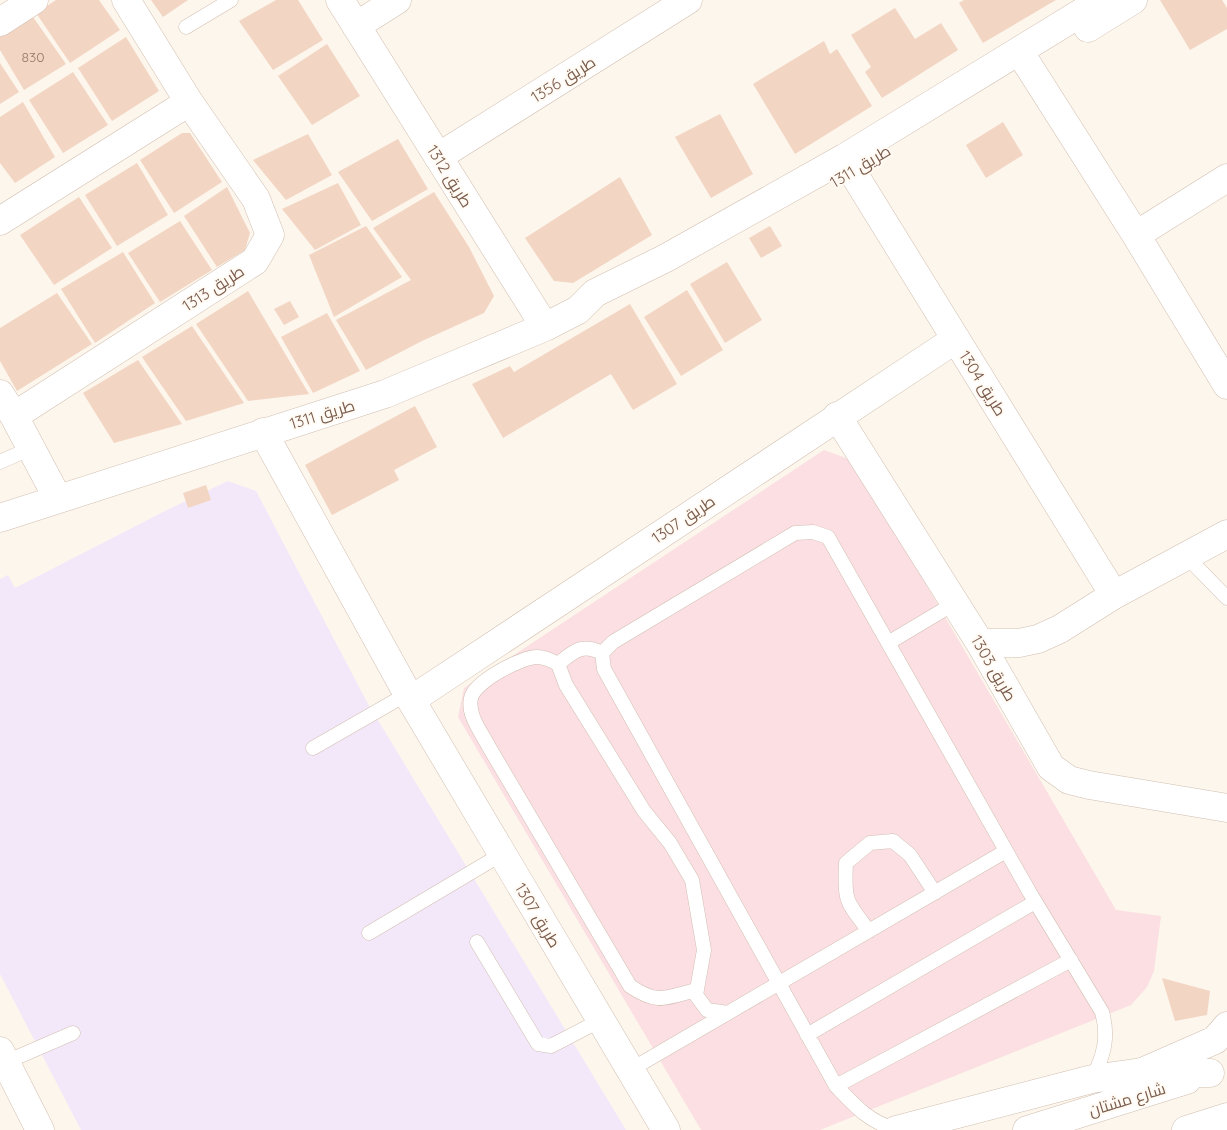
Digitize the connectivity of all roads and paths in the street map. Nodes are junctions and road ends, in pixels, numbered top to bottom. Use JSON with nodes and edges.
{"nodes":[{"id":1,"x":34,"y":0,"type":"edge"},
{"id":2,"x":126,"y":0,"type":"edge"},
{"id":3,"x":231,"y":0,"type":"edge"},
{"id":4,"x":340,"y":0,"type":"edge"},
{"id":5,"x":397,"y":0,"type":"edge"},
{"id":6,"x":688,"y":0,"type":"edge"},
{"id":7,"x":1102,"y":0,"type":"edge"},
{"id":8,"x":1133,"y":0,"type":"edge"},
{"id":9,"x":0,"y":22,"type":"edge"},
{"id":10,"x":356,"y":26,"type":"junction"},
{"id":11,"x":186,"y":27,"type":"dead end"},
{"id":12,"x":1023,"y":59,"type":"junction"},
{"id":13,"x":189,"y":102,"type":"junction"},
{"id":14,"x":438,"y":157,"type":"junction"},
{"id":15,"x":852,"y":171,"type":"junction"},
{"id":16,"x":1227,"y":178,"type":"edge"},
{"id":17,"x":0,"y":221,"type":"edge"},
{"id":18,"x":1136,"y":235,"type":"junction"},
{"id":19,"x":578,"y":310,"type":"junction"},
{"id":20,"x":545,"y":326,"type":"junction"},
{"id":21,"x":956,"y":339,"type":"junction"},
{"id":22,"x":1220,"y":356,"type":"edge"},
{"id":23,"x":1227,"y":384,"type":"edge"},
{"id":24,"x":0,"y":394,"type":"edge"},
{"id":25,"x":14,"y":416,"type":"junction"},
{"id":26,"x":837,"y":416,"type":"junction"},
{"id":27,"x":264,"y":432,"type":"junction"},
{"id":28,"x":31,"y":448,"type":"junction"},
{"id":29,"x":0,"y":462,"type":"edge"},
{"id":30,"x":58,"y":499,"type":"junction"},
{"id":31,"x":0,"y":518,"type":"edge"},
{"id":32,"x":1227,"y":534,"type":"edge"},
{"id":33,"x":1186,"y":556,"type":"junction"},
{"id":34,"x":1114,"y":595,"type":"junction"},
{"id":35,"x":1227,"y":598,"type":"edge"},
{"id":36,"x":955,"y":603,"type":"junction"},
{"id":37,"x":888,"y":643,"type":"junction"},
{"id":38,"x":980,"y":643,"type":"junction"},
{"id":39,"x":602,"y":653,"type":"junction"},
{"id":40,"x":558,"y":664,"type":"junction"},
{"id":41,"x":409,"y":697,"type":"junction"},
{"id":42,"x":313,"y":748,"type":"dead end"},
{"id":43,"x":1227,"y":808,"type":"edge"},
{"id":44,"x":1006,"y":851,"type":"junction"},
{"id":45,"x":502,"y":854,"type":"junction"},
{"id":46,"x":935,"y":893,"type":"junction"},
{"id":47,"x":1035,"y":902,"type":"junction"},
{"id":48,"x":869,"y":931,"type":"junction"},
{"id":49,"x":369,"y":933,"type":"dead end"},
{"id":50,"x":477,"y":942,"type":"dead end"},
{"id":51,"x":1071,"y":960,"type":"junction"},
{"id":52,"x":778,"y":984,"type":"junction"},
{"id":53,"x":696,"y":990,"type":"junction"},
{"id":54,"x":728,"y":1013,"type":"junction"},
{"id":55,"x":600,"y":1020,"type":"junction"},
{"id":56,"x":1227,"y":1026,"type":"edge"},
{"id":57,"x":73,"y":1032,"type":"dead end"},
{"id":58,"x":807,"y":1035,"type":"junction"},
{"id":59,"x":3,"y":1057,"type":"edge"},
{"id":60,"x":630,"y":1070,"type":"junction"},
{"id":61,"x":1218,"y":1070,"type":"edge"},
{"id":62,"x":1142,"y":1072,"type":"junction"},
{"id":63,"x":1092,"y":1079,"type":"junction"},
{"id":64,"x":836,"y":1086,"type":"junction"},
{"id":65,"x":1227,"y":1117,"type":"edge"},
{"id":66,"x":40,"y":1130,"type":"edge"},
{"id":67,"x":666,"y":1130,"type":"edge"},
{"id":68,"x":896,"y":1130,"type":"edge"},
{"id":69,"x":1027,"y":1130,"type":"edge"},
{"id":70,"x":1186,"y":1130,"type":"edge"}],
"edges":[{"from":1,"to":9,"type":"street"},
{"from":2,"to":13,"type":"street","name":"طريق 1313"},
{"from":3,"to":11,"type":"lane"},
{"from":4,"to":10,"type":"street","name":"طريق 1312"},
{"from":5,"to":10,"type":"street"},
{"from":6,"to":14,"type":"street","name":"طريق 1356"},
{"from":7,"to":12,"type":"street","name":"طريق 1311"},
{"from":8,"to":12,"type":"street","name":"طريق 1311"},
{"from":10,"to":14,"type":"street","name":"طريق 1312"},
{"from":12,"to":15,"type":"street","name":"طريق 1311"},
{"from":12,"to":18,"type":"street"},
{"from":12,"to":19,"type":"street","name":"طريق 1311"},
{"from":13,"to":17,"type":"street"},
{"from":13,"to":25,"type":"street","name":"طريق 1313"},
{"from":14,"to":20,"type":"street","name":"طريق 1312"},
{"from":15,"to":19,"type":"street","name":"طريق 1311"},
{"from":15,"to":21,"type":"street","name":"طريق 1304"},
{"from":16,"to":18,"type":"street"},
{"from":18,"to":22,"type":"street"},
{"from":19,"to":20,"type":"street","name":"طريق 1311"},
{"from":20,"to":27,"type":"street","name":"طريق 1311"},
{"from":21,"to":26,"type":"street","name":"طريق 1307"},
{"from":21,"to":34,"type":"street","name":"طريق 1304"},
{"from":22,"to":23,"type":"street"},
{"from":24,"to":25,"type":"street"},
{"from":25,"to":28,"type":"street"},
{"from":26,"to":36,"type":"street","name":"طريق 1303"},
{"from":26,"to":41,"type":"street","name":"طريق 1307"},
{"from":27,"to":30,"type":"street","name":"طريق 1311"},
{"from":27,"to":41,"type":"street","name":"طريق 1307"},
{"from":28,"to":29,"type":"lane"},
{"from":28,"to":30,"type":"street"},
{"from":30,"to":31,"type":"street","name":"طريق 1311"},
{"from":32,"to":33,"type":"street"},
{"from":33,"to":34,"type":"street"},
{"from":33,"to":35,"type":"lane"},
{"from":34,"to":38,"type":"street"},
{"from":36,"to":37,"type":"lane"},
{"from":36,"to":38,"type":"street","name":"طريق 1303"},
{"from":37,"to":39,"type":"lane"},
{"from":37,"to":44,"type":"lane"},
{"from":38,"to":43,"type":"street","name":"طريق 1303"},
{"from":39,"to":40,"type":"lane"},
{"from":39,"to":52,"type":"lane"},
{"from":40,"to":53,"type":"lane"},
{"from":40,"to":53,"type":"lane"},
{"from":41,"to":42,"type":"lane"},
{"from":41,"to":45,"type":"street","name":"طريق 1307"},
{"from":44,"to":46,"type":"lane"},
{"from":44,"to":47,"type":"lane"},
{"from":45,"to":49,"type":"lane"},
{"from":45,"to":55,"type":"street","name":"طريق 1307"},
{"from":46,"to":48,"type":"lane"},
{"from":46,"to":48,"type":"lane"},
{"from":47,"to":51,"type":"lane"},
{"from":47,"to":58,"type":"lane"},
{"from":48,"to":52,"type":"lane"},
{"from":50,"to":55,"type":"lane"},
{"from":51,"to":63,"type":"lane"},
{"from":51,"to":64,"type":"lane"},
{"from":52,"to":54,"type":"lane"},
{"from":52,"to":58,"type":"lane"},
{"from":53,"to":54,"type":"lane"},
{"from":54,"to":60,"type":"lane"},
{"from":55,"to":60,"type":"street","name":"طريق 1307"},
{"from":56,"to":62,"type":"street"},
{"from":57,"to":59,"type":"lane"},
{"from":58,"to":64,"type":"lane"},
{"from":59,"to":66,"type":"street"},
{"from":60,"to":67,"type":"street","name":"طريق 1307"},
{"from":61,"to":62,"type":"street"},
{"from":61,"to":69,"type":"street","name":"شارع مشتان"},
{"from":62,"to":63,"type":"street"},
{"from":63,"to":68,"type":"street"},
{"from":64,"to":68,"type":"lane"},
{"from":65,"to":70,"type":"street"}]}
